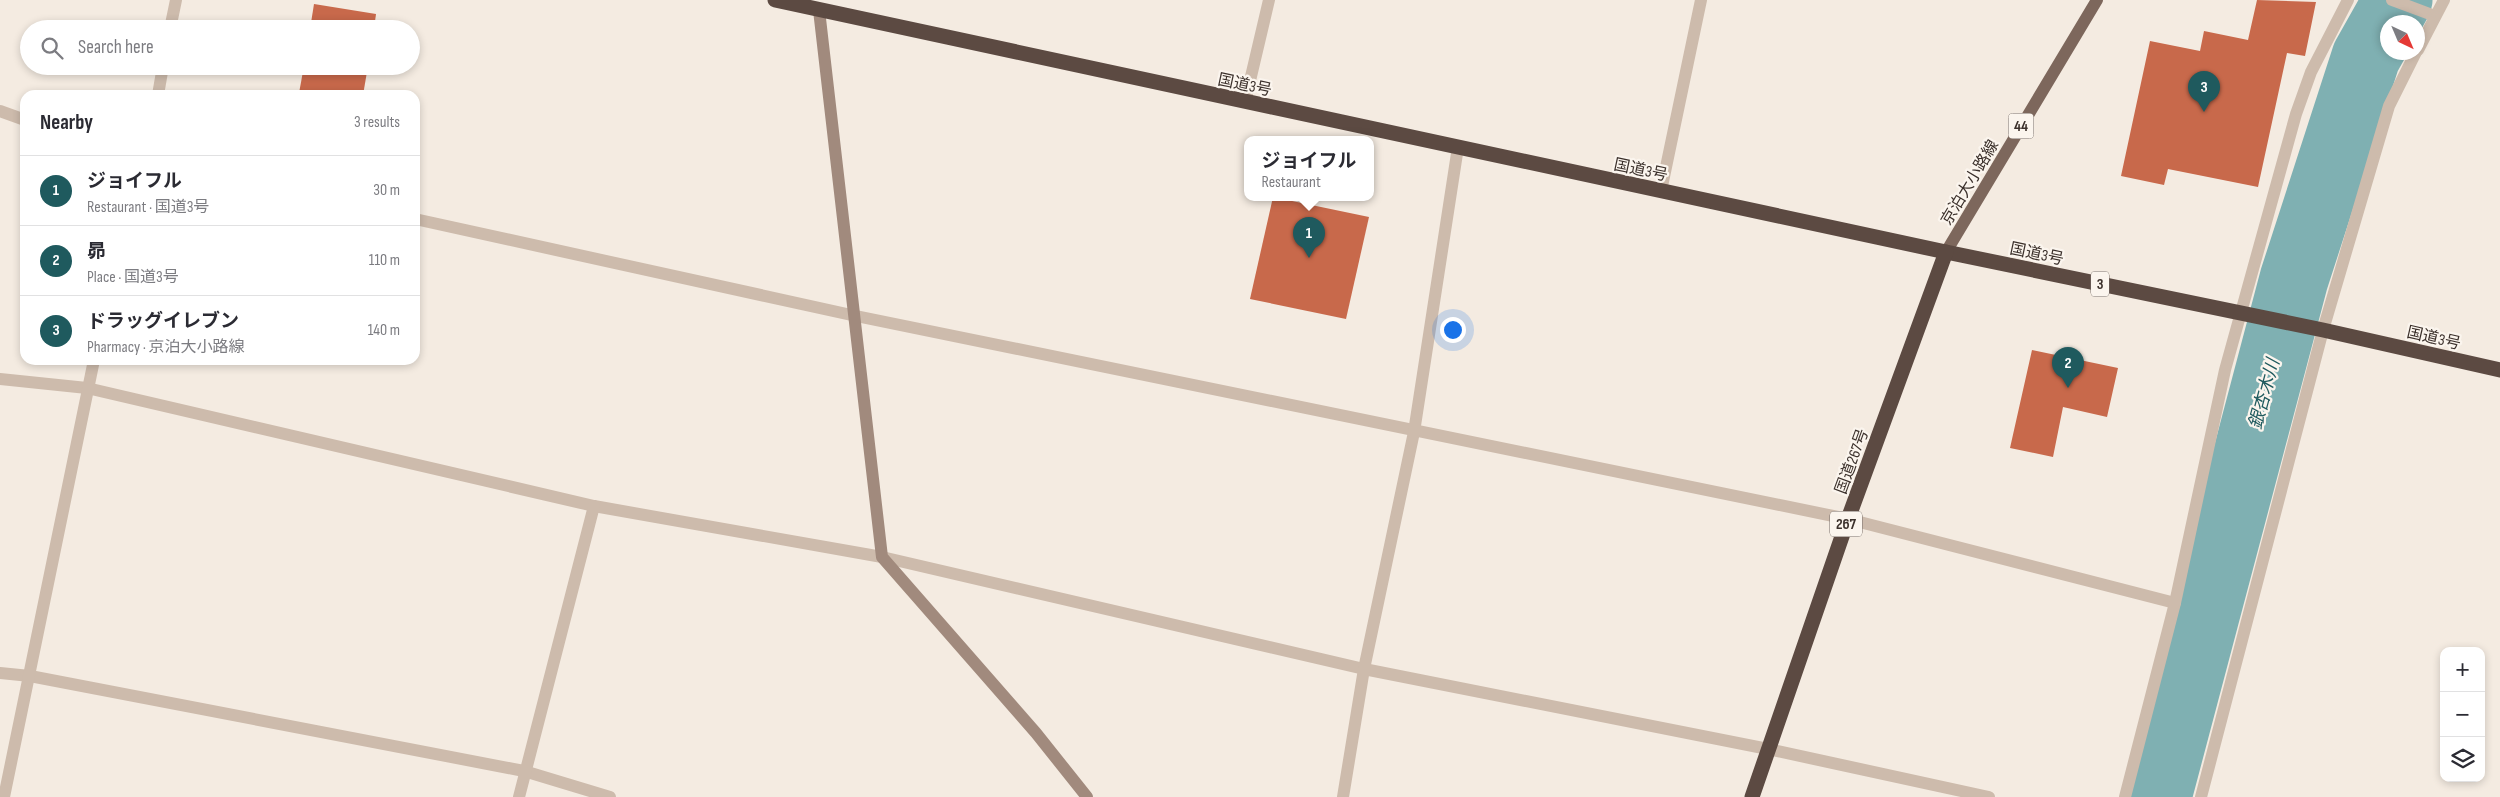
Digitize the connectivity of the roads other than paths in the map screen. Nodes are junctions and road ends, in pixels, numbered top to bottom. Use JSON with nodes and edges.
{"nodes":[{"id":1,"x":176,"y":0,"type":"edge"},
{"id":2,"x":775,"y":0,"type":"edge"},
{"id":3,"x":1269,"y":0,"type":"edge"},
{"id":4,"x":1701,"y":0,"type":"edge"},
{"id":5,"x":2097,"y":0,"type":"edge"},
{"id":6,"x":2348,"y":0,"type":"edge"},
{"id":7,"x":2392,"y":0,"type":"edge"},
{"id":8,"x":2444,"y":0,"type":"edge"},
{"id":9,"x":819,"y":10,"type":"junction"},
{"id":10,"x":2435,"y":16,"type":"junction"},
{"id":11,"x":172,"y":20,"type":"edge"},
{"id":12,"x":2425,"y":35,"type":"edge"},
{"id":13,"x":2412,"y":60,"type":"edge"},
{"id":14,"x":161,"y":75,"type":"edge"},
{"id":15,"x":159,"y":90,"type":"edge"},
{"id":16,"x":1246,"y":102,"type":"junction"},
{"id":17,"x":0,"y":111,"type":"edge"},
{"id":18,"x":20,"y":118,"type":"edge"},
{"id":19,"x":1458,"y":147,"type":"junction"},
{"id":20,"x":1661,"y":191,"type":"junction"},
{"id":21,"x":420,"y":220,"type":"edge"},
{"id":22,"x":1946,"y":252,"type":"junction"},
{"id":23,"x":2247,"y":315,"type":"junction"},
{"id":24,"x":856,"y":316,"type":"junction"},
{"id":25,"x":2317,"y":329,"type":"junction"},
{"id":26,"x":93,"y":365,"type":"edge"},
{"id":27,"x":2500,"y":370,"type":"edge"},
{"id":28,"x":0,"y":379,"type":"edge"},
{"id":29,"x":87,"y":388,"type":"junction"},
{"id":30,"x":1414,"y":432,"type":"junction"},
{"id":31,"x":594,"y":506,"type":"junction"},
{"id":32,"x":1848,"y":519,"type":"junction"},
{"id":33,"x":882,"y":557,"type":"junction"},
{"id":34,"x":2175,"y":603,"type":"junction"},
{"id":35,"x":1364,"y":669,"type":"junction"},
{"id":36,"x":0,"y":673,"type":"edge"},
{"id":37,"x":30,"y":676,"type":"junction"},
{"id":38,"x":1768,"y":749,"type":"junction"},
{"id":39,"x":524,"y":771,"type":"junction"},
{"id":40,"x":4,"y":797,"type":"edge"},
{"id":41,"x":519,"y":797,"type":"edge"},
{"id":42,"x":610,"y":797,"type":"edge"},
{"id":43,"x":1087,"y":797,"type":"edge"},
{"id":44,"x":1343,"y":797,"type":"edge"},
{"id":45,"x":1752,"y":797,"type":"edge"},
{"id":46,"x":1989,"y":797,"type":"edge"},
{"id":47,"x":2125,"y":797,"type":"edge"},
{"id":48,"x":2201,"y":797,"type":"edge"}],
"edges":[{"from":1,"to":11,"type":"street"},
{"from":2,"to":9,"type":"highway","name":"国道3号","number":"3"},
{"from":3,"to":16,"type":"street"},
{"from":4,"to":20,"type":"street"},
{"from":5,"to":22,"type":"main road","name":"京泊大小路線","number":"44"},
{"from":6,"to":23,"type":"street"},
{"from":7,"to":10,"type":"street"},
{"from":8,"to":10,"type":"street"},
{"from":9,"to":16,"type":"highway","name":"国道3号","number":"3"},
{"from":9,"to":24,"type":"street"},
{"from":10,"to":12,"type":"street"},
{"from":13,"to":25,"type":"street"},
{"from":14,"to":15,"type":"street"},
{"from":16,"to":19,"type":"highway","name":"国道3号","number":"3"},
{"from":17,"to":18,"type":"street"},
{"from":19,"to":20,"type":"highway","name":"国道3号","number":"3"},
{"from":19,"to":30,"type":"street"},
{"from":20,"to":22,"type":"highway","name":"国道3号","number":"3"},
{"from":21,"to":24,"type":"street"},
{"from":22,"to":23,"type":"highway","name":"国道3号","number":"3"},
{"from":22,"to":32,"type":"highway","name":"国道267号","number":"267"},
{"from":23,"to":25,"type":"highway","name":"国道3号","number":"3"},
{"from":23,"to":34,"type":"street"},
{"from":24,"to":30,"type":"street"},
{"from":24,"to":33,"type":"street"},
{"from":25,"to":27,"type":"highway","name":"国道3号","number":"3"},
{"from":25,"to":48,"type":"street"},
{"from":26,"to":29,"type":"street"},
{"from":28,"to":29,"type":"street"},
{"from":29,"to":31,"type":"street"},
{"from":29,"to":37,"type":"street"},
{"from":30,"to":32,"type":"street"},
{"from":30,"to":35,"type":"street"},
{"from":31,"to":33,"type":"street"},
{"from":31,"to":39,"type":"street"},
{"from":32,"to":34,"type":"street"},
{"from":32,"to":38,"type":"highway","name":"国道267号","number":"267"},
{"from":33,"to":35,"type":"street"},
{"from":33,"to":43,"type":"street"},
{"from":34,"to":47,"type":"street"},
{"from":35,"to":38,"type":"street"},
{"from":35,"to":44,"type":"street"},
{"from":36,"to":37,"type":"street"},
{"from":37,"to":39,"type":"street"},
{"from":37,"to":40,"type":"street"},
{"from":38,"to":45,"type":"highway","name":"国道267号","number":"267"},
{"from":38,"to":46,"type":"street"},
{"from":39,"to":41,"type":"street"},
{"from":39,"to":42,"type":"street"}]}
